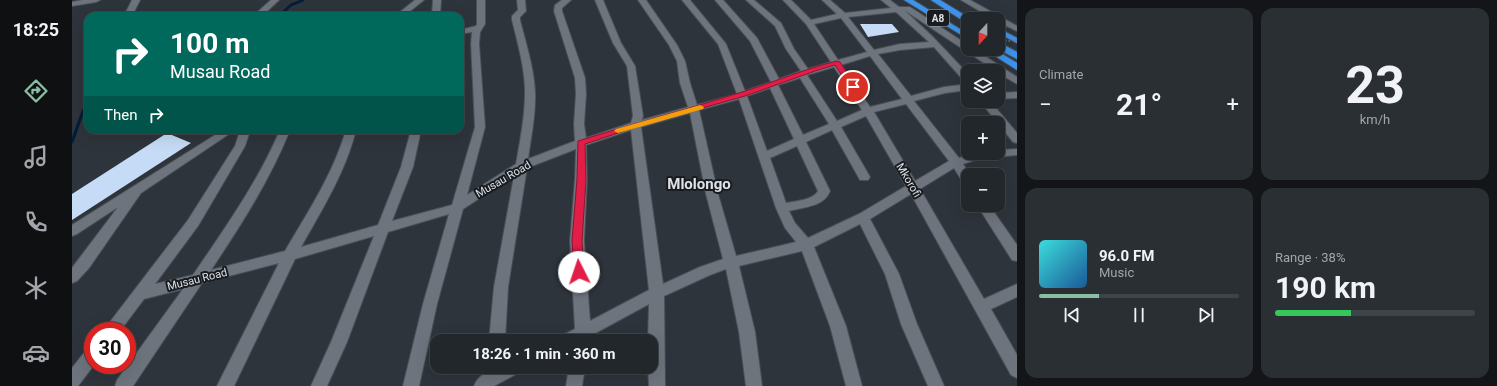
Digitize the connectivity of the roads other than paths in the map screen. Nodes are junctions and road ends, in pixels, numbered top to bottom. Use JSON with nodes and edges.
{"nodes":[{"id":1,"x":96,"y":0,"type":"edge"},
{"id":2,"x":136,"y":0,"type":"edge"},
{"id":3,"x":275,"y":0,"type":"edge"},
{"id":4,"x":420,"y":0,"type":"edge"},
{"id":5,"x":437,"y":0,"type":"edge"},
{"id":6,"x":480,"y":0,"type":"edge"},
{"id":7,"x":521,"y":0,"type":"edge"},
{"id":8,"x":567,"y":0,"type":"edge"},
{"id":9,"x":599,"y":0,"type":"edge"},
{"id":10,"x":642,"y":0,"type":"edge"},
{"id":11,"x":686,"y":0,"type":"edge"},
{"id":12,"x":719,"y":0,"type":"edge"},
{"id":13,"x":750,"y":0,"type":"edge"},
{"id":14,"x":788,"y":0,"type":"edge"},
{"id":15,"x":826,"y":0,"type":"edge"},
{"id":16,"x":885,"y":0,"type":"edge"},
{"id":17,"x":935,"y":0,"type":"edge"},
{"id":18,"x":946,"y":0,"type":"edge"},
{"id":19,"x":965,"y":0,"type":"edge"},
{"id":20,"x":78,"y":2,"type":"edge"},
{"id":21,"x":908,"y":4,"type":"edge"},
{"id":22,"x":922,"y":4,"type":"edge"},
{"id":23,"x":898,"y":9,"type":"junction"},
{"id":24,"x":130,"y":12,"type":"edge"},
{"id":25,"x":262,"y":12,"type":"edge"},
{"id":26,"x":404,"y":12,"type":"edge"},
{"id":27,"x":436,"y":12,"type":"edge"},
{"id":28,"x":967,"y":12,"type":"edge"},
{"id":29,"x":72,"y":14,"type":"edge"},
{"id":30,"x":843,"y":15,"type":"junction"},
{"id":31,"x":961,"y":16,"type":"edge"},
{"id":32,"x":809,"y":23,"type":"junction"},
{"id":33,"x":961,"y":24,"type":"edge"},
{"id":34,"x":478,"y":28,"type":"junction"},
{"id":35,"x":1017,"y":29,"type":"edge"},
{"id":36,"x":464,"y":31,"type":"edge"},
{"id":37,"x":961,"y":32,"type":"edge"},
{"id":38,"x":1005,"y":34,"type":"edge"},
{"id":39,"x":1005,"y":41,"type":"edge"},
{"id":40,"x":1017,"y":41,"type":"edge"},
{"id":41,"x":936,"y":44,"type":"junction"},
{"id":42,"x":1017,"y":48,"type":"edge"},
{"id":43,"x":1005,"y":49,"type":"edge"},
{"id":44,"x":872,"y":53,"type":"junction"},
{"id":45,"x":999,"y":56,"type":"edge"},
{"id":46,"x":1017,"y":56,"type":"edge"},
{"id":47,"x":837,"y":63,"type":"junction"},
{"id":48,"x":1017,"y":67,"type":"edge"},
{"id":49,"x":961,"y":72,"type":"edge"},
{"id":50,"x":804,"y":73,"type":"junction"},
{"id":51,"x":1017,"y":82,"type":"edge"},
{"id":52,"x":774,"y":84,"type":"junction"},
{"id":53,"x":961,"y":88,"type":"edge"},
{"id":54,"x":742,"y":95,"type":"junction"},
{"id":55,"x":1017,"y":95,"type":"edge"},
{"id":56,"x":1005,"y":96,"type":"edge"},
{"id":57,"x":908,"y":100,"type":"junction"},
{"id":58,"x":991,"y":108,"type":"edge"},
{"id":59,"x":694,"y":109,"type":"junction"},
{"id":60,"x":868,"y":111,"type":"junction"},
{"id":61,"x":998,"y":116,"type":"edge"},
{"id":62,"x":636,"y":125,"type":"junction"},
{"id":63,"x":1005,"y":125,"type":"joint"},
{"id":64,"x":1017,"y":125,"type":"edge"},
{"id":65,"x":835,"y":126,"type":"junction"},
{"id":66,"x":224,"y":134,"type":"edge"},
{"id":67,"x":244,"y":134,"type":"edge"},
{"id":68,"x":283,"y":134,"type":"edge"},
{"id":69,"x":349,"y":134,"type":"edge"},
{"id":70,"x":415,"y":134,"type":"edge"},
{"id":71,"x":1017,"y":140,"type":"edge"},
{"id":72,"x":800,"y":141,"type":"junction"},
{"id":73,"x":581,"y":143,"type":"junction"},
{"id":74,"x":1017,"y":152,"type":"edge"},
{"id":75,"x":764,"y":156,"type":"junction"},
{"id":76,"x":956,"y":162,"type":"junction"},
{"id":77,"x":520,"y":166,"type":"junction"},
{"id":78,"x":961,"y":170,"type":"edge"},
{"id":79,"x":864,"y":177,"type":"dead end"},
{"id":80,"x":913,"y":187,"type":"junction"},
{"id":81,"x":138,"y":188,"type":"junction"},
{"id":82,"x":456,"y":208,"type":"junction"},
{"id":83,"x":782,"y":208,"type":"junction"},
{"id":84,"x":988,"y":212,"type":"edge"},
{"id":85,"x":863,"y":217,"type":"junction"},
{"id":86,"x":384,"y":228,"type":"junction"},
{"id":87,"x":72,"y":231,"type":"edge"},
{"id":88,"x":806,"y":245,"type":"junction"},
{"id":89,"x":290,"y":255,"type":"junction"},
{"id":90,"x":1017,"y":256,"type":"edge"},
{"id":91,"x":730,"y":262,"type":"junction"},
{"id":92,"x":72,"y":277,"type":"edge"},
{"id":93,"x":199,"y":278,"type":"junction"},
{"id":94,"x":1017,"y":290,"type":"edge"},
{"id":95,"x":657,"y":293,"type":"junction"},
{"id":96,"x":140,"y":294,"type":"junction"},
{"id":97,"x":981,"y":307,"type":"junction"},
{"id":98,"x":118,"y":322,"type":"edge"},
{"id":99,"x":498,"y":334,"type":"edge"},
{"id":100,"x":582,"y":334,"type":"edge"},
{"id":101,"x":586,"y":334,"type":"edge"},
{"id":102,"x":84,"y":366,"type":"edge"},
{"id":103,"x":1017,"y":370,"type":"edge"},
{"id":104,"x":495,"y":374,"type":"edge"},
{"id":105,"x":576,"y":374,"type":"edge"},
{"id":106,"x":72,"y":382,"type":"edge"},
{"id":107,"x":123,"y":386,"type":"edge"},
{"id":108,"x":225,"y":386,"type":"edge"},
{"id":109,"x":319,"y":386,"type":"edge"},
{"id":110,"x":411,"y":386,"type":"edge"},
{"id":111,"x":482,"y":386,"type":"edge"},
{"id":112,"x":574,"y":386,"type":"edge"},
{"id":113,"x":657,"y":386,"type":"edge"},
{"id":114,"x":754,"y":386,"type":"edge"},
{"id":115,"x":854,"y":386,"type":"edge"},
{"id":116,"x":936,"y":386,"type":"edge"}],
"edges":[{"from":1,"to":20,"type":"street"},
{"from":2,"to":24,"type":"street"},
{"from":3,"to":25,"type":"street"},
{"from":4,"to":26,"type":"street"},
{"from":5,"to":27,"type":"street"},
{"from":6,"to":34,"type":"street"},
{"from":7,"to":77,"type":"street"},
{"from":8,"to":73,"type":"street"},
{"from":9,"to":62,"type":"street"},
{"from":10,"to":59,"type":"street"},
{"from":11,"to":54,"type":"street"},
{"from":12,"to":52,"type":"street"},
{"from":13,"to":50,"type":"street"},
{"from":14,"to":32,"type":"street","name":"Mkorofi"},
{"from":15,"to":30,"type":"street"},
{"from":16,"to":23,"type":"street"},
{"from":17,"to":31,"type":"highway"},
{"from":18,"to":28,"type":"highway","number":"A8"},
{"from":19,"to":35,"type":"street"},
{"from":20,"to":29,"type":"street"},
{"from":21,"to":22,"type":"highway","number":"A8"},
{"from":21,"to":23,"type":"street"},
{"from":21,"to":51,"type":"street"},
{"from":22,"to":33,"type":"highway"},
{"from":22,"to":37,"type":"highway","number":"A8"},
{"from":23,"to":30,"type":"street"},
{"from":23,"to":41,"type":"street"},
{"from":30,"to":32,"type":"street"},
{"from":30,"to":44,"type":"street"},
{"from":32,"to":47,"type":"street","name":"Mkorofi"},
{"from":34,"to":36,"type":"street"},
{"from":34,"to":82,"type":"street"},
{"from":38,"to":40,"type":"highway"},
{"from":39,"to":42,"type":"highway"},
{"from":41,"to":44,"type":"street","name":"Musau Road"},
{"from":41,"to":49,"type":"street"},
{"from":43,"to":46,"type":"highway"},
{"from":44,"to":47,"type":"street","name":"Musau Road"},
{"from":44,"to":57,"type":"street"},
{"from":45,"to":48,"type":"highway"},
{"from":47,"to":50,"type":"street","name":"Musau Road"},
{"from":47,"to":60,"type":"street","name":"Mkorofi"},
{"from":50,"to":52,"type":"street","name":"Musau Road"},
{"from":50,"to":65,"type":"street"},
{"from":52,"to":54,"type":"street","name":"Musau Road"},
{"from":52,"to":72,"type":"street"},
{"from":53,"to":57,"type":"street"},
{"from":54,"to":59,"type":"street","name":"Musau Road"},
{"from":54,"to":75,"type":"street"},
{"from":55,"to":56,"type":"street"},
{"from":57,"to":60,"type":"street"},
{"from":57,"to":76,"type":"street"},
{"from":58,"to":61,"type":"street"},
{"from":59,"to":62,"type":"street","name":"Musau Road"},
{"from":59,"to":91,"type":"street"},
{"from":60,"to":65,"type":"street"},
{"from":60,"to":80,"type":"street","name":"Mkorofi"},
{"from":62,"to":73,"type":"street","name":"Musau Road"},
{"from":62,"to":95,"type":"street"},
{"from":63,"to":64,"type":"street"},
{"from":63,"to":71,"type":"street"},
{"from":65,"to":72,"type":"street"},
{"from":65,"to":79,"type":"street"},
{"from":66,"to":81,"type":"street"},
{"from":67,"to":96,"type":"street","name":"Musau Road"},
{"from":68,"to":93,"type":"street"},
{"from":69,"to":89,"type":"street"},
{"from":70,"to":86,"type":"street"},
{"from":72,"to":75,"type":"street"},
{"from":72,"to":83,"type":"street"},
{"from":73,"to":77,"type":"street","name":"Musau Road"},
{"from":73,"to":100,"type":"street"},
{"from":74,"to":76,"type":"street"},
{"from":75,"to":83,"type":"street"},
{"from":76,"to":78,"type":"street"},
{"from":76,"to":80,"type":"street"},
{"from":77,"to":82,"type":"street","name":"Musau Road"},
{"from":77,"to":99,"type":"street"},
{"from":80,"to":85,"type":"street"},
{"from":80,"to":97,"type":"street","name":"Mkorofi"},
{"from":81,"to":87,"type":"street"},
{"from":81,"to":92,"type":"street"},
{"from":82,"to":86,"type":"street","name":"Musau Road"},
{"from":82,"to":110,"type":"street"},
{"from":83,"to":88,"type":"street"},
{"from":84,"to":90,"type":"street"},
{"from":85,"to":88,"type":"street"},
{"from":85,"to":116,"type":"street"},
{"from":86,"to":89,"type":"street","name":"Musau Road"},
{"from":86,"to":109,"type":"street"},
{"from":88,"to":91,"type":"street"},
{"from":88,"to":115,"type":"street"},
{"from":89,"to":93,"type":"street","name":"Musau Road"},
{"from":89,"to":108,"type":"street"},
{"from":91,"to":95,"type":"street"},
{"from":91,"to":114,"type":"street"},
{"from":93,"to":96,"type":"street","name":"Musau Road"},
{"from":93,"to":107,"type":"street"},
{"from":94,"to":97,"type":"street"},
{"from":95,"to":101,"type":"street"},
{"from":95,"to":113,"type":"street"},
{"from":96,"to":98,"type":"street","name":"Musau Road"},
{"from":97,"to":103,"type":"street","name":"Mkorofi"},
{"from":102,"to":106,"type":"street"},
{"from":104,"to":111,"type":"street"},
{"from":105,"to":112,"type":"street"}]}
